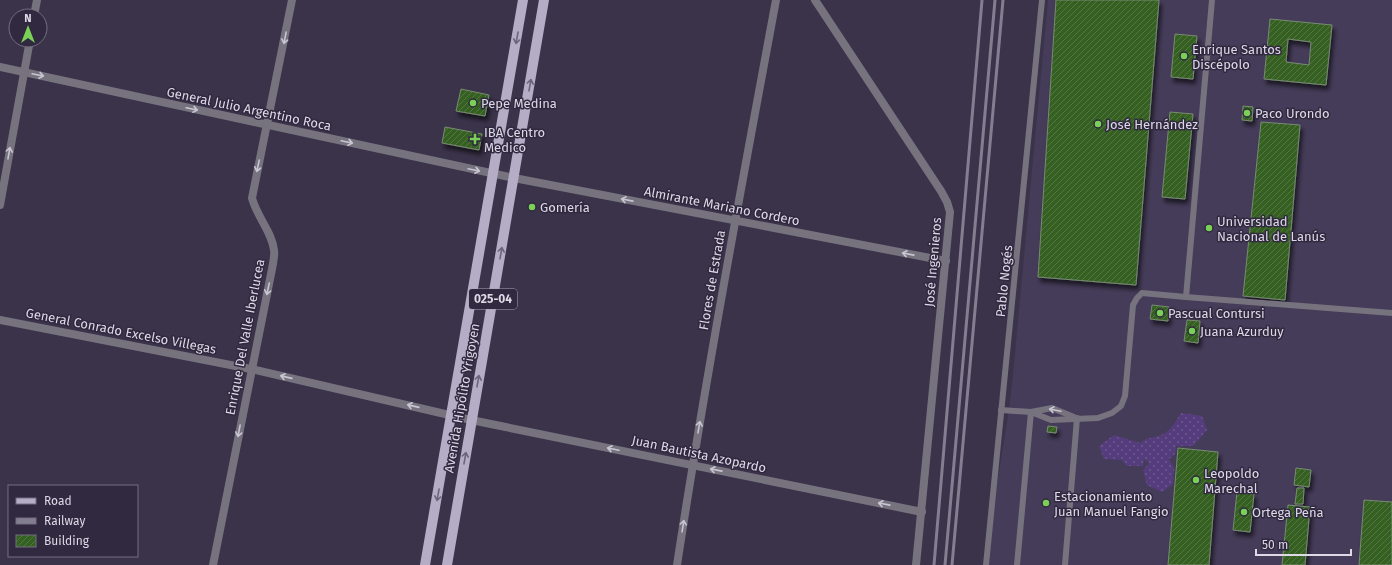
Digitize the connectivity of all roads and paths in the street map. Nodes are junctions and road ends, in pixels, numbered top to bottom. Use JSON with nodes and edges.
{"nodes":[{"id":1,"x":292,"y":0,"type":"edge"},
{"id":2,"x":523,"y":0,"type":"edge"},
{"id":3,"x":544,"y":0,"type":"edge"},
{"id":4,"x":776,"y":0,"type":"edge"},
{"id":5,"x":814,"y":0,"type":"edge"},
{"id":6,"x":1042,"y":0,"type":"edge"},
{"id":7,"x":1212,"y":0,"type":"edge"},
{"id":8,"x":28,"y":48,"type":"edge"},
{"id":9,"x":0,"y":67,"type":"edge"},
{"id":10,"x":24,"y":72,"type":"junction"},
{"id":11,"x":267,"y":126,"type":"junction"},
{"id":12,"x":493,"y":174,"type":"junction"},
{"id":13,"x":514,"y":178,"type":"junction"},
{"id":14,"x":0,"y":205,"type":"edge"},
{"id":15,"x":734,"y":221,"type":"junction"},
{"id":16,"x":946,"y":262,"type":"junction"},
{"id":17,"x":1186,"y":297,"type":"junction"},
{"id":18,"x":1392,"y":313,"type":"edge"},
{"id":19,"x":0,"y":320,"type":"edge"},
{"id":20,"x":251,"y":369,"type":"junction"},
{"id":21,"x":1001,"y":410,"type":"junction"},
{"id":22,"x":1031,"y":412,"type":"junction"},
{"id":23,"x":451,"y":415,"type":"junction"},
{"id":24,"x":1077,"y":418,"type":"junction"},
{"id":25,"x":471,"y":420,"type":"junction"},
{"id":26,"x":692,"y":465,"type":"junction"},
{"id":27,"x":922,"y":512,"type":"junction"},
{"id":28,"x":212,"y":565,"type":"edge"},
{"id":29,"x":426,"y":565,"type":"edge"},
{"id":30,"x":447,"y":565,"type":"edge"},
{"id":31,"x":677,"y":565,"type":"edge"},
{"id":32,"x":916,"y":565,"type":"edge"},
{"id":33,"x":986,"y":565,"type":"edge"},
{"id":34,"x":1017,"y":565,"type":"edge"},
{"id":35,"x":1065,"y":565,"type":"edge"}],
"edges":[{"from":1,"to":11,"type":"street","name":"Enrique Del Valle Iberlucea","one_way":true},
{"from":2,"to":12,"type":"main road","name":"Avenida Hipólito Yrigoyen","number":"025-04","one_way":true},
{"from":13,"to":3,"type":"main road","name":"Avenida Hipólito Yrigoyen","number":"025-04","one_way":true},
{"from":4,"to":15,"type":"street","name":"Flores de Estrada"},
{"from":5,"to":16,"type":"street","name":"José Ingenieros"},
{"from":6,"to":21,"type":"lane","name":"Pablo Nogés"},
{"from":7,"to":17,"type":"lane"},
{"from":8,"to":10,"type":"street"},
{"from":9,"to":10,"type":"street","name":"General Julio Argentino Roca"},
{"from":10,"to":11,"type":"street","name":"General Julio Argentino Roca","one_way":true},
{"from":14,"to":10,"type":"street","one_way":true},
{"from":11,"to":12,"type":"street","name":"General Julio Argentino Roca","one_way":true},
{"from":11,"to":20,"type":"street","name":"Enrique Del Valle Iberlucea","one_way":true},
{"from":12,"to":13,"type":"street","name":"Almirante Mariano Cordero"},
{"from":12,"to":23,"type":"main road","name":"Avenida Hipólito Yrigoyen","number":"025-04"},
{"from":15,"to":13,"type":"street","name":"Almirante Mariano Cordero","one_way":true},
{"from":25,"to":13,"type":"main road","name":"Avenida Hipólito Yrigoyen","number":"025-04","one_way":true},
{"from":16,"to":15,"type":"street","name":"Almirante Mariano Cordero","one_way":true},
{"from":26,"to":15,"type":"street","name":"Flores de Estrada","one_way":true},
{"from":16,"to":27,"type":"street","name":"José Ingenieros"},
{"from":17,"to":18,"type":"lane"},
{"from":17,"to":24,"type":"lane"},
{"from":19,"to":20,"type":"street","name":"General Conrado Excelso Villegas"},
{"from":23,"to":20,"type":"street","name":"General Conrado Excelso Villegas","one_way":true},
{"from":20,"to":28,"type":"street","name":"Enrique Del Valle Iberlucea","one_way":true},
{"from":21,"to":22,"type":"lane"},
{"from":21,"to":33,"type":"lane","name":"Pablo Nogés"},
{"from":22,"to":24,"type":"lane"},
{"from":24,"to":22,"type":"lane","one_way":true},
{"from":22,"to":34,"type":"lane"},
{"from":23,"to":25,"type":"street","name":"General Conrado Excelso Villegas"},
{"from":23,"to":29,"type":"main road","name":"Avenida Hipólito Yrigoyen","number":"025-04","one_way":true},
{"from":24,"to":35,"type":"lane"},
{"from":26,"to":25,"type":"street","name":"Juan Bautista Azopardo","one_way":true},
{"from":30,"to":25,"type":"main road","name":"Avenida Hipólito Yrigoyen","number":"025-04","one_way":true},
{"from":27,"to":26,"type":"street","name":"Juan Bautista Azopardo","one_way":true},
{"from":31,"to":26,"type":"street","name":"Flores de Estrada","one_way":true},
{"from":27,"to":32,"type":"street","name":"José Ingenieros"}]}
